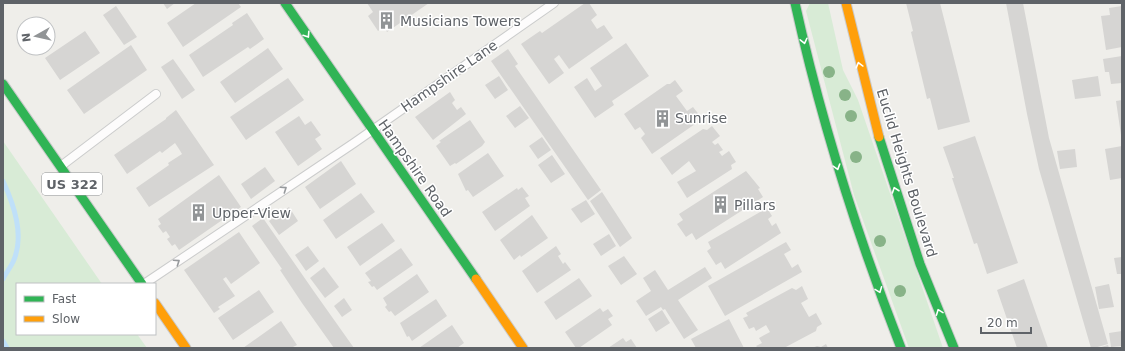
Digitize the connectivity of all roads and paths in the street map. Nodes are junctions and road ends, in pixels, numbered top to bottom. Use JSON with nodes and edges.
{"nodes":[{"id":1,"x":285,"y":3,"type":"edge"},
{"id":2,"x":554,"y":3,"type":"edge"},
{"id":3,"x":796,"y":3,"type":"edge"},
{"id":4,"x":846,"y":3,"type":"edge"},
{"id":5,"x":3,"y":84,"type":"edge"},
{"id":6,"x":156,"y":94,"type":"dead end"},
{"id":7,"x":372,"y":130,"type":"junction"},
{"id":8,"x":60,"y":166,"type":"junction"},
{"id":9,"x":142,"y":283,"type":"edge"},
{"id":10,"x":144,"y":283,"type":"edge"},
{"id":11,"x":156,"y":304,"type":"edge"},
{"id":12,"x":186,"y":348,"type":"edge"},
{"id":13,"x":523,"y":348,"type":"edge"},
{"id":14,"x":901,"y":348,"type":"edge"},
{"id":15,"x":954,"y":348,"type":"edge"}],
"edges":[{"from":1,"to":7,"type":"main road","name":"Hampshire Road","one_way":true},
{"from":2,"to":7,"type":"lane","name":"Hampshire Lane"},
{"from":3,"to":14,"type":"main road","one_way":true},
{"from":15,"to":4,"type":"main road","name":"Euclid Heights Boulevard","one_way":true},
{"from":5,"to":8,"type":"main road","number":"US 322"},
{"from":6,"to":8,"type":"lane"},
{"from":10,"to":7,"type":"lane","name":"Hampshire Lane","one_way":true},
{"from":7,"to":13,"type":"main road","name":"Hampshire Road"},
{"from":8,"to":9,"type":"main road","number":"US 322"},
{"from":11,"to":12,"type":"main road"}]}
